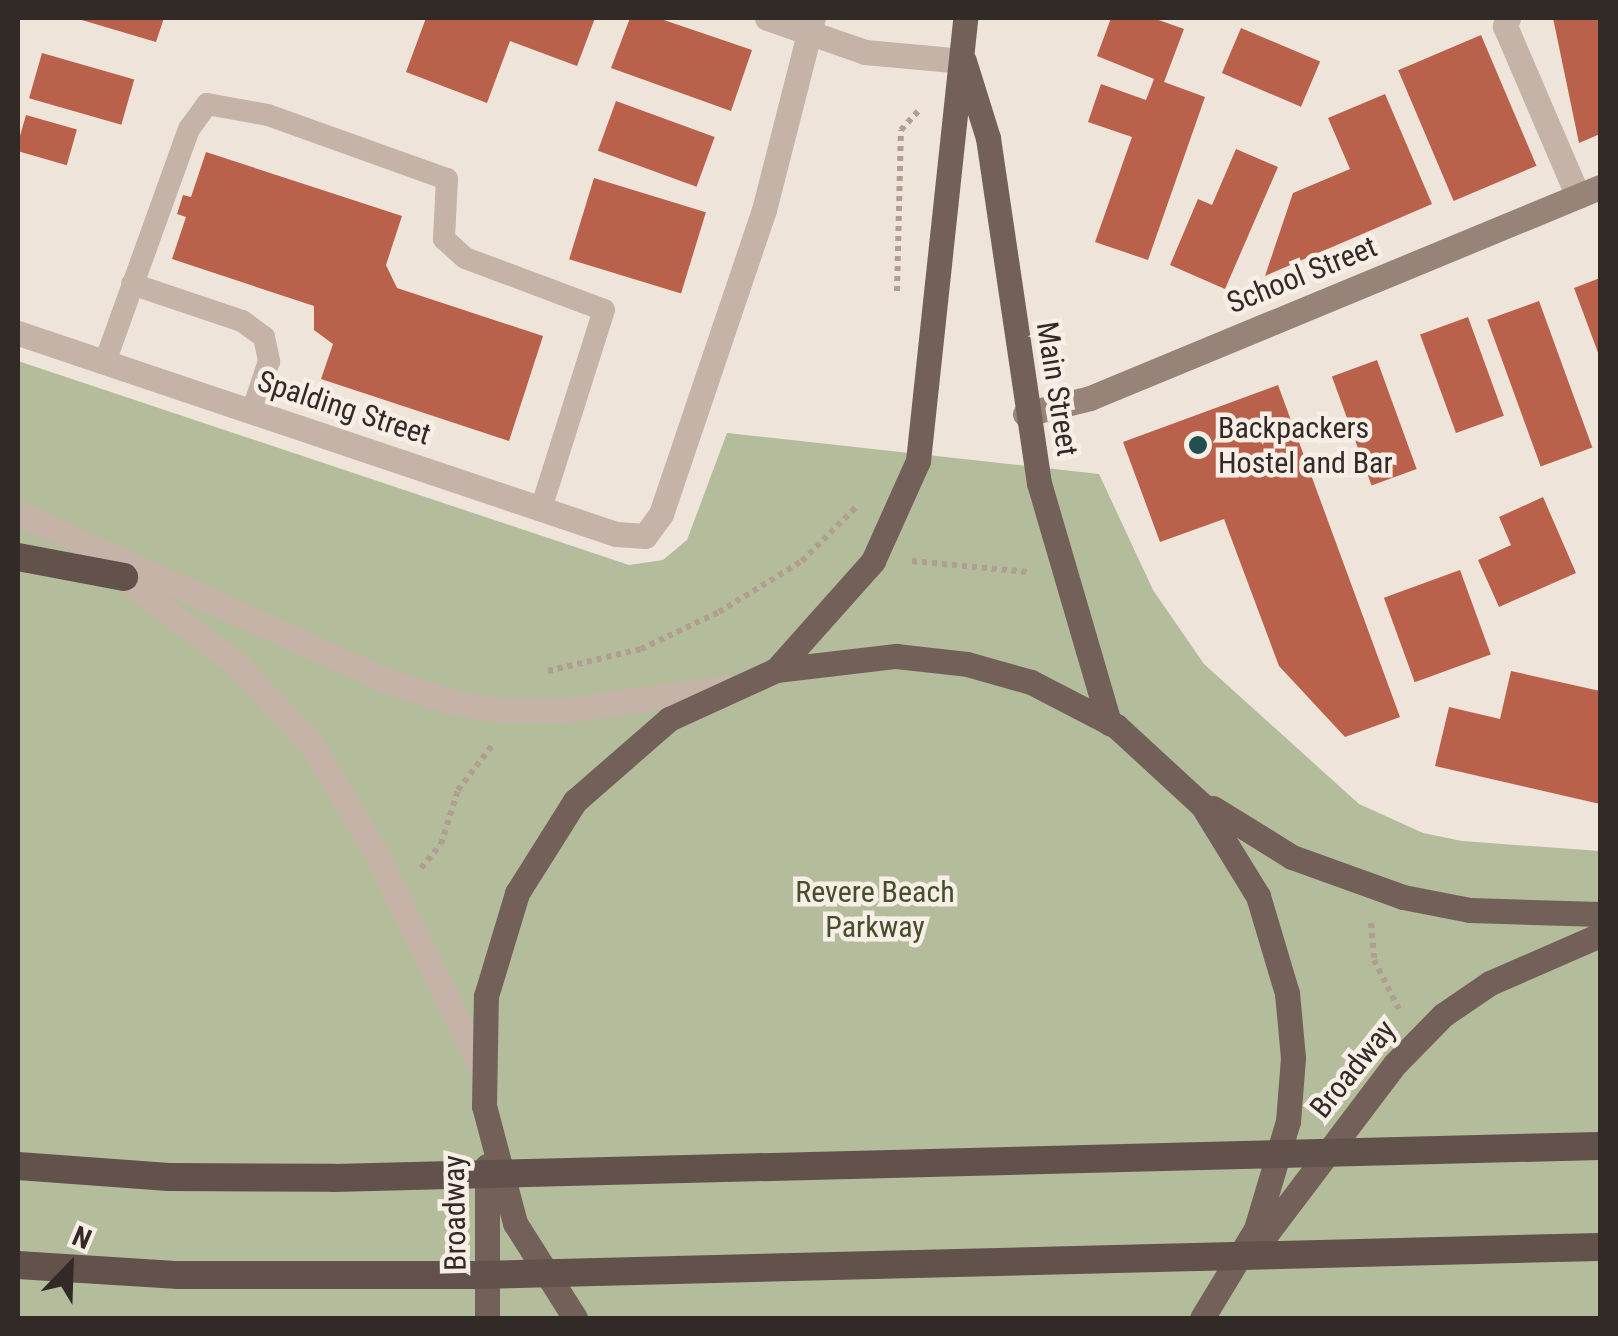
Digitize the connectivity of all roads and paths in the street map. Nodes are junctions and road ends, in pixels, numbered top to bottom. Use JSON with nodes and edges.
{"nodes":[{"id":1,"x":767,"y":18,"type":"edge"},
{"id":2,"x":964,"y":18,"type":"edge"},
{"id":3,"x":1508,"y":18,"type":"edge"},
{"id":4,"x":811,"y":26,"type":"edge"},
{"id":5,"x":964,"y":61,"type":"junction"},
{"id":6,"x":1589,"y":192,"type":"edge"},
{"id":7,"x":132,"y":284,"type":"junction"},
{"id":8,"x":18,"y":333,"type":"edge"},
{"id":9,"x":104,"y":362,"type":"junction"},
{"id":10,"x":252,"y":412,"type":"junction"},
{"id":11,"x":1025,"y":414,"type":"junction"},
{"id":12,"x":541,"y":508,"type":"junction"},
{"id":13,"x":26,"y":517,"type":"edge"},
{"id":14,"x":842,"y":520,"type":"dead end"},
{"id":15,"x":18,"y":557,"type":"edge"},
{"id":16,"x":909,"y":560,"type":"dead end"},
{"id":17,"x":1026,"y":572,"type":"dead end"},
{"id":18,"x":124,"y":577,"type":"junction"},
{"id":19,"x":776,"y":670,"type":"junction"},
{"id":20,"x":529,"y":673,"type":"dead end"},
{"id":21,"x":729,"y":687,"type":"junction"},
{"id":22,"x":1109,"y":723,"type":"junction"},
{"id":23,"x":501,"y":733,"type":"dead end"},
{"id":24,"x":1165,"y":767,"type":"junction"},
{"id":25,"x":420,"y":869,"type":"dead end"},
{"id":26,"x":1600,"y":914,"type":"edge"},
{"id":27,"x":1371,"y":922,"type":"dead end"},
{"id":28,"x":1600,"y":935,"type":"edge"},
{"id":29,"x":1402,"y":1012,"type":"dead end"},
{"id":30,"x":481,"y":1068,"type":"junction"},
{"id":31,"x":484,"y":1106,"type":"junction"},
{"id":32,"x":1600,"y":1146,"type":"edge"},
{"id":33,"x":18,"y":1166,"type":"edge"},
{"id":34,"x":1600,"y":1248,"type":"edge"},
{"id":35,"x":18,"y":1265,"type":"edge"},
{"id":36,"x":1206,"y":1314,"type":"edge"},
{"id":37,"x":487,"y":1318,"type":"edge"},
{"id":38,"x":575,"y":1318,"type":"edge"}],
"edges":[{"from":1,"to":4,"type":"street"},
{"from":2,"to":5,"type":"main road","name":"Main Street"},
{"from":3,"to":6,"type":"street"},
{"from":4,"to":5,"type":"street"},
{"from":4,"to":12,"type":"street","name":"Spalding Street"},
{"from":5,"to":11,"type":"main road","name":"Main Street"},
{"from":5,"to":19,"type":"main road","name":"Main Street"},
{"from":6,"to":11,"type":"main road","name":"School Street"},
{"from":7,"to":9,"type":"lane"},
{"from":7,"to":10,"type":"lane"},
{"from":7,"to":12,"type":"lane"},
{"from":8,"to":9,"type":"street","name":"Spalding Street"},
{"from":9,"to":10,"type":"street","name":"Spalding Street"},
{"from":10,"to":12,"type":"street","name":"Spalding Street"},
{"from":11,"to":22,"type":"main road","name":"Main Street"},
{"from":13,"to":18,"type":"street"},
{"from":13,"to":21,"type":"street"},
{"from":14,"to":20,"type":"path"},
{"from":15,"to":18,"type":"highway"},
{"from":16,"to":17,"type":"path"},
{"from":18,"to":30,"type":"street"},
{"from":19,"to":21,"type":"main road"},
{"from":19,"to":22,"type":"main road"},
{"from":21,"to":30,"type":"main road"},
{"from":22,"to":24,"type":"main road"},
{"from":23,"to":25,"type":"path"},
{"from":24,"to":26,"type":"main road"},
{"from":24,"to":36,"type":"main road"},
{"from":27,"to":29,"type":"path"},
{"from":28,"to":36,"type":"main road","name":"Broadway"},
{"from":30,"to":31,"type":"main road"},
{"from":31,"to":37,"type":"main road","name":"Broadway"},
{"from":31,"to":38,"type":"main road"},
{"from":32,"to":33,"type":"highway"},
{"from":34,"to":35,"type":"highway"}]}
